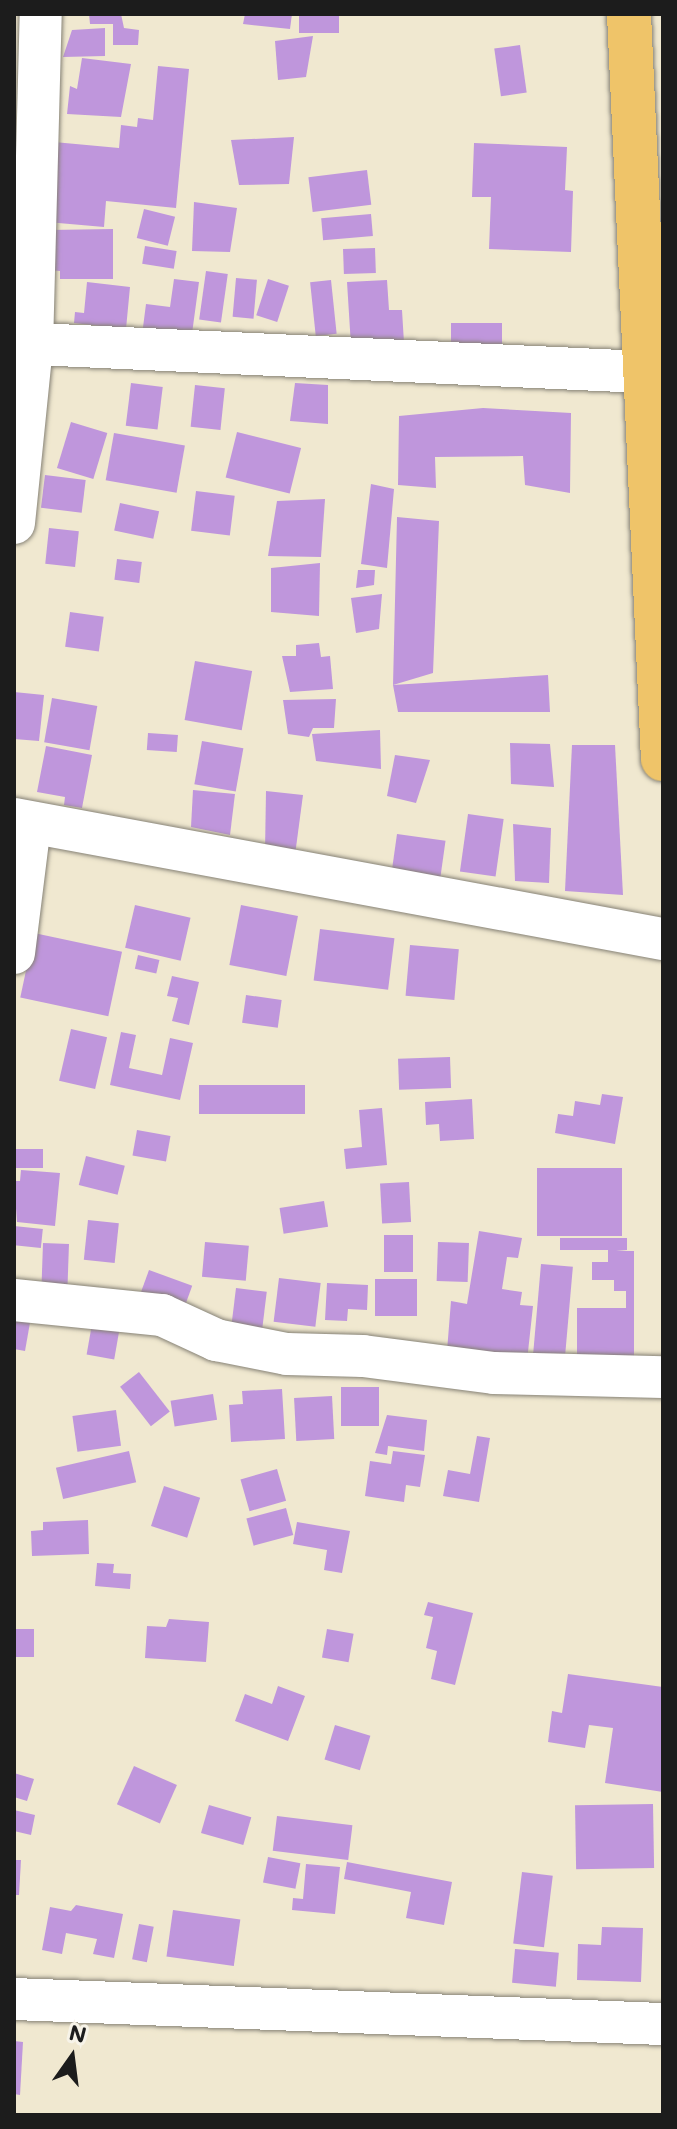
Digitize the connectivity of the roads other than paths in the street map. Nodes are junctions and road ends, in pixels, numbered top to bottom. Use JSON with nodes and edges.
{"nodes":[{"id":1,"x":41,"y":14,"type":"edge"},
{"id":2,"x":629,"y":14,"type":"edge"},
{"id":3,"x":23,"y":345,"type":"edge"},
{"id":4,"x":642,"y":372,"type":"junction"},
{"id":5,"x":654,"y":468,"type":"edge"},
{"id":6,"x":14,"y":523,"type":"edge"},
{"id":7,"x":663,"y":759,"type":"edge"},
{"id":8,"x":22,"y":822,"type":"edge"},
{"id":9,"x":663,"y":939,"type":"edge"},
{"id":10,"x":14,"y":953,"type":"edge"},
{"id":11,"x":14,"y":1300,"type":"edge"},
{"id":12,"x":663,"y":1377,"type":"edge"},
{"id":13,"x":14,"y":1999,"type":"edge"},
{"id":14,"x":663,"y":2024,"type":"edge"}],
"edges":[{"from":1,"to":3,"type":"street"},
{"from":2,"to":4,"type":"main road"},
{"from":3,"to":4,"type":"street"},
{"from":3,"to":6,"type":"street"},
{"from":4,"to":5,"type":"main road"},
{"from":5,"to":7,"type":"main road"},
{"from":8,"to":9,"type":"street"},
{"from":8,"to":10,"type":"street"},
{"from":11,"to":12,"type":"street"},
{"from":13,"to":14,"type":"street"}]}
